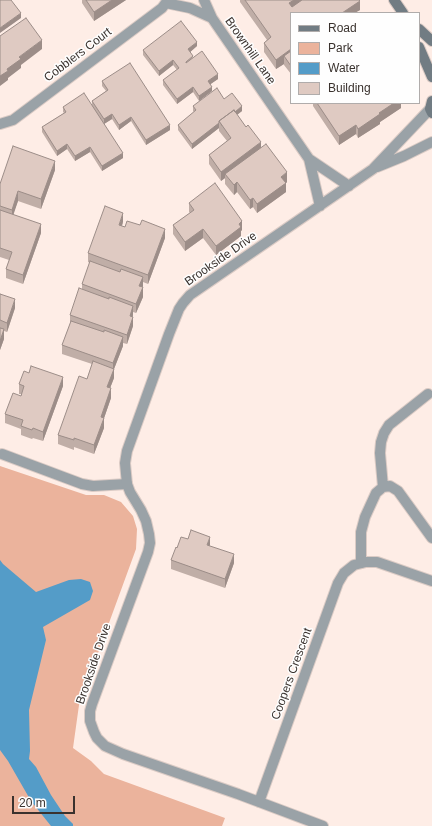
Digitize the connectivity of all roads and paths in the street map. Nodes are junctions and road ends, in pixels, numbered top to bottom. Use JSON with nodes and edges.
{"nodes":[{"id":1,"x":204,"y":0,"type":"edge"},
{"id":2,"x":394,"y":0,"type":"edge"},
{"id":3,"x":167,"y":2,"type":"edge"},
{"id":4,"x":402,"y":12,"type":"edge"},
{"id":5,"x":212,"y":18,"type":"junction"},
{"id":6,"x":420,"y":30,"type":"edge"},
{"id":7,"x":432,"y":42,"type":"edge"},
{"id":8,"x":420,"y":49,"type":"edge"},
{"id":9,"x":432,"y":77,"type":"edge"},
{"id":10,"x":431,"y":108,"type":"edge"},
{"id":11,"x":0,"y":124,"type":"edge"},
{"id":12,"x":432,"y":142,"type":"edge"},
{"id":13,"x":308,"y":159,"type":"junction"},
{"id":14,"x":373,"y":169,"type":"junction"},
{"id":15,"x":349,"y":186,"type":"junction"},
{"id":16,"x":320,"y":206,"type":"junction"},
{"id":17,"x":428,"y":394,"type":"dead end"},
{"id":18,"x":2,"y":454,"type":"dead end"},
{"id":19,"x":126,"y":484,"type":"junction"},
{"id":20,"x":382,"y":487,"type":"junction"},
{"id":21,"x":432,"y":538,"type":"edge"},
{"id":22,"x":361,"y":563,"type":"junction"},
{"id":23,"x":432,"y":581,"type":"edge"},
{"id":24,"x":259,"y":802,"type":"junction"},
{"id":25,"x":323,"y":826,"type":"edge"}],
"edges":[{"from":1,"to":5,"type":"street","name":"Brownhill Lane"},
{"from":2,"to":4,"type":"street"},
{"from":3,"to":5,"type":"street","name":"Brownhill Lane"},
{"from":3,"to":11,"type":"street","name":"Cobblers Court"},
{"from":5,"to":13,"type":"street","name":"Brownhill Lane"},
{"from":6,"to":7,"type":"street"},
{"from":8,"to":9,"type":"street"},
{"from":10,"to":14,"type":"street","name":"Brookside Drive"},
{"from":12,"to":14,"type":"street","name":"Brookside Drive"},
{"from":13,"to":15,"type":"street","name":"Brownhill Lane"},
{"from":13,"to":16,"type":"street","name":"Brownhill Lane"},
{"from":14,"to":15,"type":"street","name":"Brookside Drive"},
{"from":15,"to":16,"type":"street","name":"Brookside Drive"},
{"from":16,"to":19,"type":"street","name":"Brookside Drive"},
{"from":17,"to":20,"type":"street"},
{"from":18,"to":19,"type":"street"},
{"from":19,"to":24,"type":"street","name":"Brookside Drive"},
{"from":20,"to":21,"type":"street"},
{"from":20,"to":22,"type":"street"},
{"from":22,"to":23,"type":"street"},
{"from":22,"to":24,"type":"street","name":"Coopers Crescent"},
{"from":24,"to":25,"type":"street","name":"Brookside Drive"}]}
